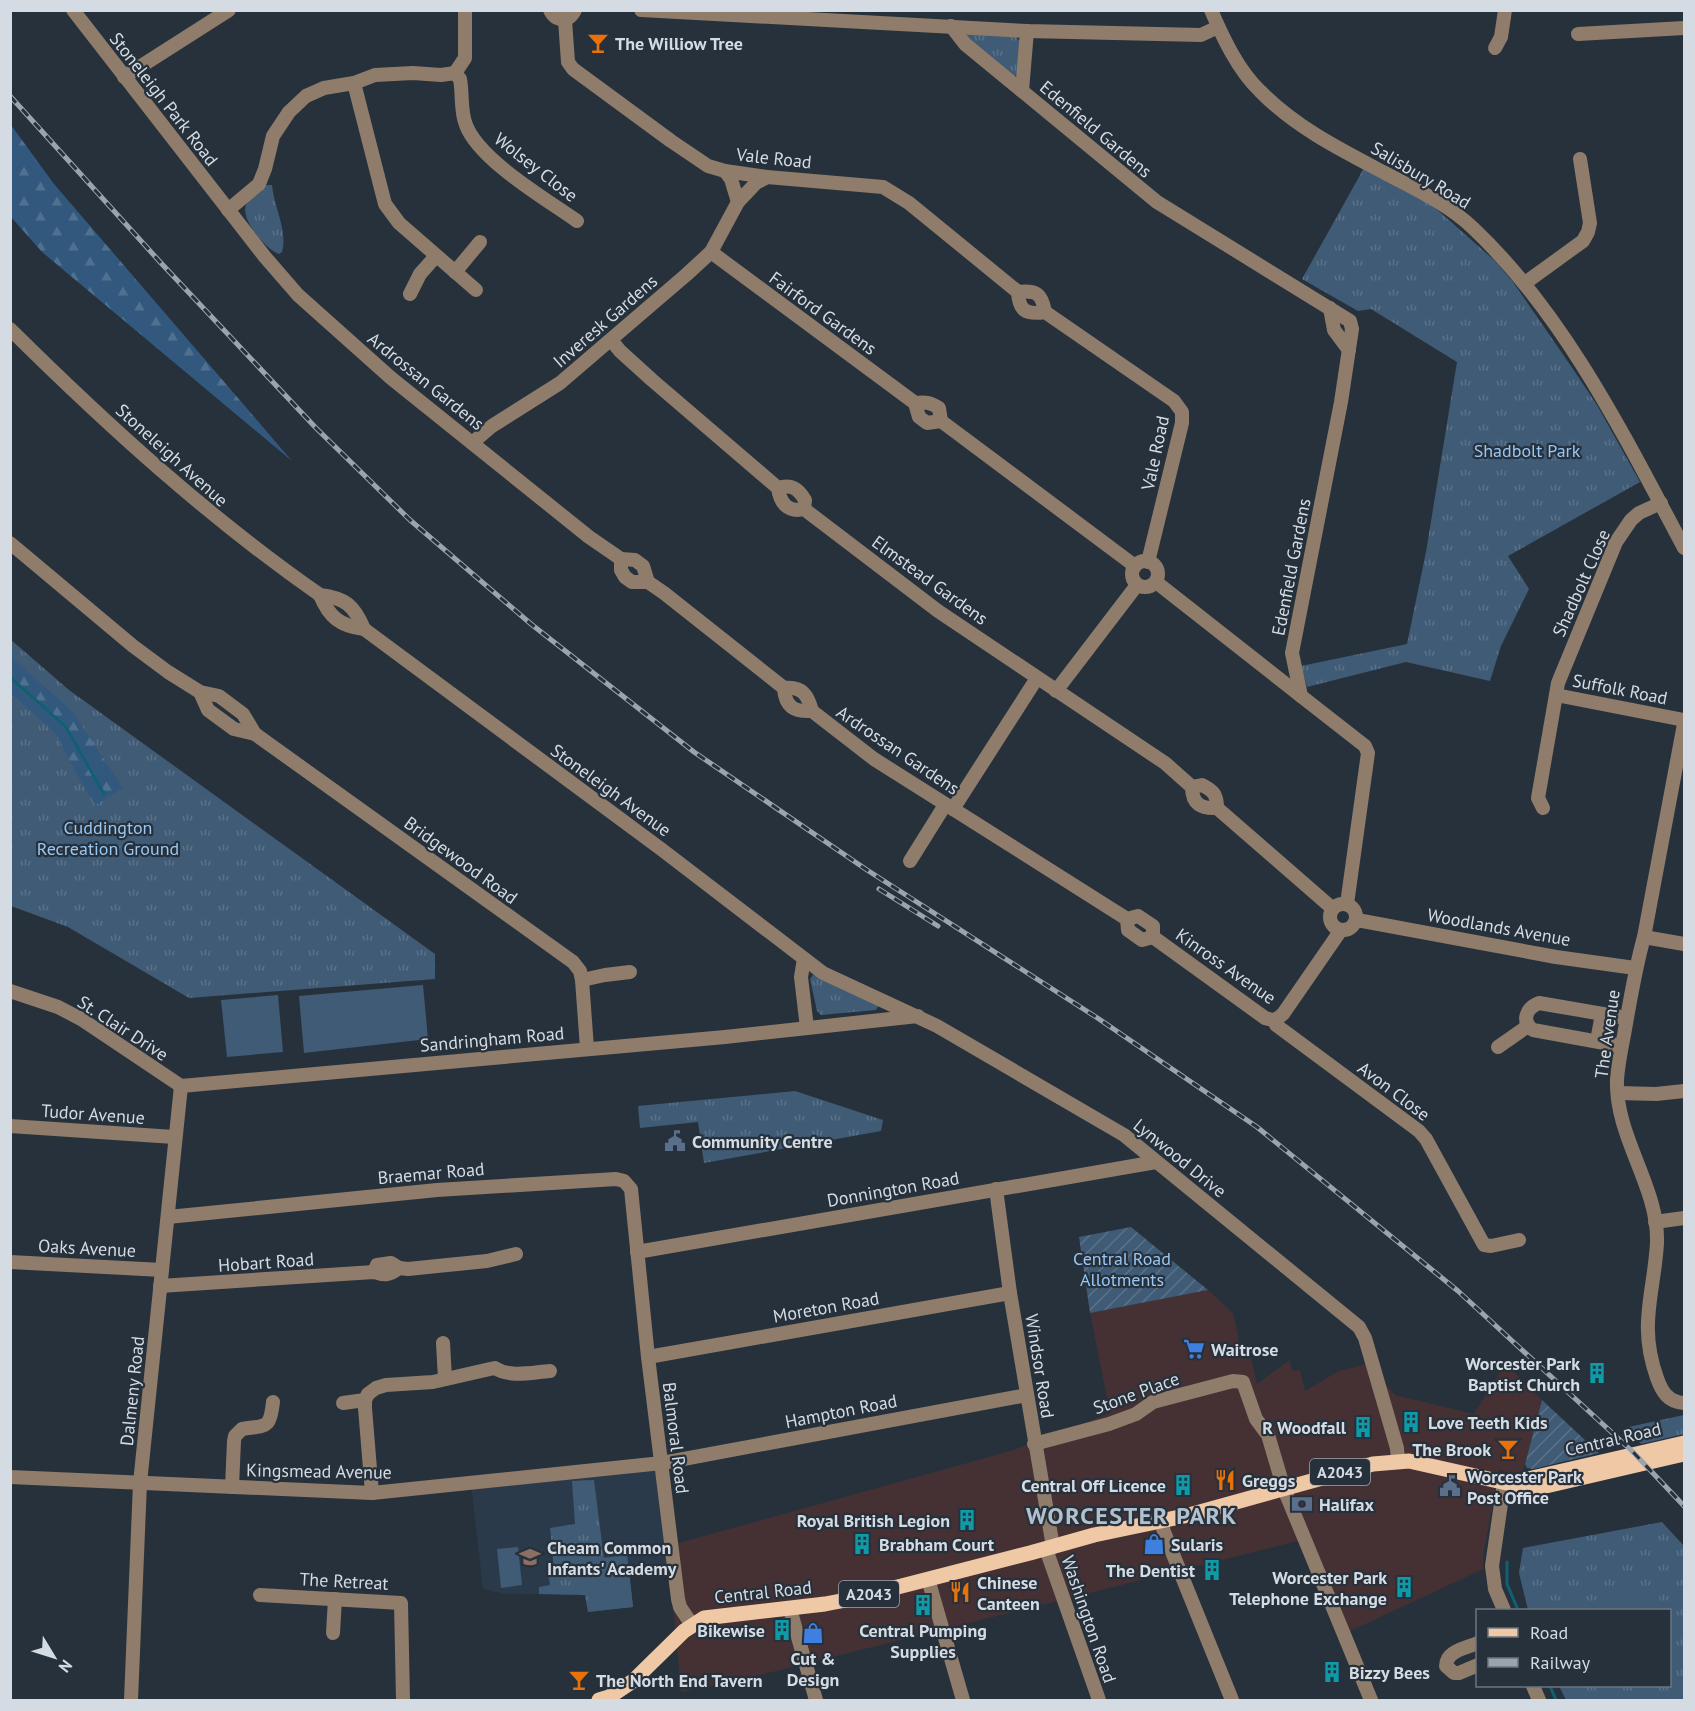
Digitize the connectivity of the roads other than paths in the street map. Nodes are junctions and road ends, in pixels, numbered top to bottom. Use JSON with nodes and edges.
{"nodes":[{"id":1,"x":73,"y":10,"type":"edge"},
{"id":2,"x":229,"y":10,"type":"edge"},
{"id":3,"x":465,"y":10,"type":"edge"},
{"id":4,"x":550,"y":10,"type":"edge"},
{"id":5,"x":641,"y":10,"type":"edge"},
{"id":6,"x":1211,"y":10,"type":"edge"},
{"id":7,"x":1505,"y":10,"type":"edge"},
{"id":8,"x":570,"y":15,"type":"edge"},
{"id":9,"x":951,"y":26,"type":"junction"},
{"id":10,"x":1218,"y":27,"type":"junction"},
{"id":11,"x":1684,"y":28,"type":"edge"},
{"id":12,"x":1027,"y":30,"type":"junction"},
{"id":13,"x":1578,"y":34,"type":"dead end"},
{"id":14,"x":1495,"y":48,"type":"dead end"},
{"id":15,"x":455,"y":73,"type":"junction"},
{"id":16,"x":124,"y":77,"type":"junction"},
{"id":17,"x":354,"y":83,"type":"junction"},
{"id":18,"x":1022,"y":91,"type":"junction"},
{"id":19,"x":1581,"y":159,"type":"dead end"},
{"id":20,"x":725,"y":171,"type":"junction"},
{"id":21,"x":767,"y":177,"type":"junction"},
{"id":22,"x":738,"y":202,"type":"junction"},
{"id":23,"x":228,"y":210,"type":"junction"},
{"id":24,"x":577,"y":221,"type":"dead end"},
{"id":25,"x":480,"y":242,"type":"dead end"},
{"id":26,"x":711,"y":252,"type":"junction"},
{"id":27,"x":436,"y":256,"type":"junction"},
{"id":28,"x":455,"y":272,"type":"junction"},
{"id":29,"x":1525,"y":283,"type":"junction"},
{"id":30,"x":476,"y":290,"type":"dead end"},
{"id":31,"x":1018,"y":292,"type":"junction"},
{"id":32,"x":410,"y":294,"type":"dead end"},
{"id":33,"x":1045,"y":312,"type":"junction"},
{"id":34,"x":10,"y":328,"type":"edge"},
{"id":35,"x":611,"y":340,"type":"junction"},
{"id":36,"x":472,"y":443,"type":"junction"},
{"id":37,"x":1660,"y":503,"type":"junction"},
{"id":38,"x":10,"y":543,"type":"edge"},
{"id":39,"x":1684,"y":548,"type":"edge"},
{"id":40,"x":1148,"y":561,"type":"junction"},
{"id":41,"x":1135,"y":566,"type":"junction"},
{"id":42,"x":1156,"y":582,"type":"junction"},
{"id":43,"x":1137,"y":585,"type":"junction"},
{"id":44,"x":1292,"y":652,"type":"junction"},
{"id":45,"x":1272,"y":674,"type":"junction"},
{"id":46,"x":1037,"y":678,"type":"junction"},
{"id":47,"x":784,"y":688,"type":"junction"},
{"id":48,"x":1056,"y":691,"type":"junction"},
{"id":49,"x":1556,"y":695,"type":"junction"},
{"id":50,"x":1301,"y":696,"type":"junction"},
{"id":51,"x":812,"y":711,"type":"junction"},
{"id":52,"x":1684,"y":720,"type":"edge"},
{"id":53,"x":1684,"y":724,"type":"edge"},
{"id":54,"x":1683,"y":741,"type":"edge"},
{"id":55,"x":1543,"y":808,"type":"dead end"},
{"id":56,"x":955,"y":811,"type":"junction"},
{"id":57,"x":910,"y":861,"type":"dead end"},
{"id":58,"x":1347,"y":904,"type":"junction"},
{"id":59,"x":1332,"y":908,"type":"junction"},
{"id":60,"x":1357,"y":920,"type":"junction"},
{"id":61,"x":1341,"y":930,"type":"junction"},
{"id":62,"x":1644,"y":937,"type":"junction"},
{"id":63,"x":1684,"y":944,"type":"edge"},
{"id":64,"x":804,"y":959,"type":"junction"},
{"id":65,"x":1635,"y":968,"type":"junction"},
{"id":66,"x":630,"y":972,"type":"dead end"},
{"id":67,"x":582,"y":980,"type":"junction"},
{"id":68,"x":836,"y":980,"type":"joint"},
{"id":69,"x":10,"y":990,"type":"edge"},
{"id":70,"x":1602,"y":1014,"type":"junction"},
{"id":71,"x":918,"y":1016,"type":"junction"},
{"id":72,"x":1626,"y":1018,"type":"junction"},
{"id":73,"x":1276,"y":1020,"type":"junction"},
{"id":74,"x":1528,"y":1026,"type":"junction"},
{"id":75,"x":807,"y":1028,"type":"junction"},
{"id":76,"x":1597,"y":1041,"type":"junction"},
{"id":77,"x":1621,"y":1046,"type":"junction"},
{"id":78,"x":1498,"y":1047,"type":"dead end"},
{"id":79,"x":587,"y":1048,"type":"junction"},
{"id":80,"x":181,"y":1086,"type":"junction"},
{"id":81,"x":1684,"y":1092,"type":"edge"},
{"id":82,"x":1618,"y":1093,"type":"junction"},
{"id":83,"x":10,"y":1126,"type":"edge"},
{"id":84,"x":174,"y":1137,"type":"junction"},
{"id":85,"x":1156,"y":1162,"type":"junction"},
{"id":86,"x":996,"y":1189,"type":"junction"},
{"id":87,"x":168,"y":1217,"type":"junction"},
{"id":88,"x":1684,"y":1218,"type":"edge"},
{"id":89,"x":1655,"y":1222,"type":"junction"},
{"id":90,"x":1519,"y":1240,"type":"dead end"},
{"id":91,"x":637,"y":1252,"type":"junction"},
{"id":92,"x":516,"y":1254,"type":"dead end"},
{"id":93,"x":10,"y":1262,"type":"edge"},
{"id":94,"x":162,"y":1270,"type":"junction"},
{"id":95,"x":160,"y":1286,"type":"junction"},
{"id":96,"x":1010,"y":1293,"type":"junction"},
{"id":97,"x":443,"y":1343,"type":"dead end"},
{"id":98,"x":648,"y":1357,"type":"junction"},
{"id":99,"x":550,"y":1371,"type":"dead end"},
{"id":100,"x":445,"y":1379,"type":"junction"},
{"id":101,"x":1027,"y":1395,"type":"junction"},
{"id":102,"x":365,"y":1400,"type":"junction"},
{"id":103,"x":273,"y":1402,"type":"dead end"},
{"id":104,"x":343,"y":1403,"type":"dead end"},
{"id":105,"x":1684,"y":1403,"type":"edge"},
{"id":106,"x":1684,"y":1443,"type":"edge"},
{"id":107,"x":1034,"y":1444,"type":"junction"},
{"id":108,"x":1684,"y":1454,"type":"edge"},
{"id":109,"x":1398,"y":1461,"type":"junction"},
{"id":110,"x":662,"y":1463,"type":"junction"},
{"id":111,"x":10,"y":1477,"type":"edge"},
{"id":112,"x":140,"y":1483,"type":"junction"},
{"id":113,"x":1510,"y":1484,"type":"junction"},
{"id":114,"x":232,"y":1487,"type":"junction"},
{"id":115,"x":1284,"y":1489,"type":"junction"},
{"id":116,"x":372,"y":1493,"type":"junction"},
{"id":117,"x":1161,"y":1520,"type":"junction"},
{"id":118,"x":1049,"y":1548,"type":"junction"},
{"id":119,"x":928,"y":1579,"type":"junction"},
{"id":120,"x":260,"y":1595,"type":"dead end"},
{"id":121,"x":335,"y":1599,"type":"junction"},
{"id":122,"x":790,"y":1609,"type":"junction"},
{"id":123,"x":1503,"y":1609,"type":"edge"},
{"id":124,"x":692,"y":1625,"type":"junction"},
{"id":125,"x":333,"y":1633,"type":"dead end"},
{"id":126,"x":1476,"y":1644,"type":"edge"},
{"id":127,"x":1476,"y":1666,"type":"edge"},
{"id":128,"x":1533,"y":1687,"type":"edge"},
{"id":129,"x":131,"y":1701,"type":"edge"},
{"id":130,"x":403,"y":1701,"type":"edge"},
{"id":131,"x":599,"y":1701,"type":"edge"},
{"id":132,"x":816,"y":1701,"type":"edge"},
{"id":133,"x":963,"y":1701,"type":"edge"},
{"id":134,"x":1099,"y":1701,"type":"edge"},
{"id":135,"x":1232,"y":1701,"type":"edge"},
{"id":136,"x":1371,"y":1701,"type":"edge"},
{"id":137,"x":1539,"y":1701,"type":"edge"}],
"edges":[{"from":1,"to":16,"type":"street","name":"Stoneleigh Park Road"},
{"from":2,"to":16,"type":"street"},
{"from":3,"to":15,"type":"street"},
{"from":4,"to":8,"type":"street","name":"Vale Road"},
{"from":5,"to":9,"type":"street"},
{"from":6,"to":10,"type":"street","name":"Salisbury Road"},
{"from":7,"to":14,"type":"street"},
{"from":8,"to":20,"type":"street","name":"Vale Road"},
{"from":9,"to":12,"type":"street"},
{"from":9,"to":18,"type":"street","name":"Edenfield Gardens"},
{"from":10,"to":12,"type":"street"},
{"from":10,"to":29,"type":"street","name":"Salisbury Road"},
{"from":11,"to":13,"type":"street"},
{"from":12,"to":18,"type":"street","name":"Edenfield Gardens"},
{"from":15,"to":17,"type":"street"},
{"from":15,"to":24,"type":"street","name":"Wolsey Close"},
{"from":16,"to":23,"type":"street","name":"Stoneleigh Park Road"},
{"from":17,"to":23,"type":"street"},
{"from":17,"to":27,"type":"street"},
{"from":18,"to":44,"type":"street","name":"Edenfield Gardens"},
{"from":19,"to":29,"type":"street"},
{"from":20,"to":21,"type":"street","name":"Vale Road"},
{"from":20,"to":22,"type":"street"},
{"from":21,"to":22,"type":"street","name":"Inveresk Gardens"},
{"from":21,"to":31,"type":"street","name":"Vale Road"},
{"from":22,"to":26,"type":"street","name":"Inveresk Gardens"},
{"from":23,"to":36,"type":"street","name":"Ardrossan Gardens"},
{"from":25,"to":28,"type":"street"},
{"from":26,"to":35,"type":"street","name":"Inveresk Gardens"},
{"from":26,"to":41,"type":"street","name":"Fairford Gardens"},
{"from":27,"to":28,"type":"street"},
{"from":27,"to":32,"type":"street"},
{"from":28,"to":30,"type":"street"},
{"from":29,"to":37,"type":"street","name":"Salisbury Road"},
{"from":31,"to":33,"type":"street","name":"Vale Road"},
{"from":31,"to":33,"type":"street","name":"Vale Road"},
{"from":33,"to":40,"type":"street","name":"Vale Road"},
{"from":34,"to":64,"type":"street","name":"Stoneleigh Avenue"},
{"from":35,"to":36,"type":"street","name":"Inveresk Gardens"},
{"from":35,"to":46,"type":"street","name":"Elmstead Gardens"},
{"from":36,"to":47,"type":"street","name":"Ardrossan Gardens"},
{"from":37,"to":39,"type":"street","name":"Salisbury Road"},
{"from":37,"to":49,"type":"street","name":"Shadbolt Close"},
{"from":38,"to":67,"type":"street","name":"Bridgewood Road"},
{"from":40,"to":41,"type":"street"},
{"from":40,"to":42,"type":"street"},
{"from":41,"to":43,"type":"street"},
{"from":42,"to":43,"type":"street"},
{"from":42,"to":45,"type":"street"},
{"from":43,"to":48,"type":"street"},
{"from":44,"to":45,"type":"street"},
{"from":44,"to":50,"type":"street","name":"Edenfield Gardens"},
{"from":45,"to":50,"type":"street"},
{"from":46,"to":48,"type":"street"},
{"from":46,"to":56,"type":"street"},
{"from":47,"to":51,"type":"street","name":"Ardrossan Gardens"},
{"from":47,"to":51,"type":"street","name":"Ardrossan Gardens"},
{"from":48,"to":59,"type":"street"},
{"from":49,"to":52,"type":"street","name":"Suffolk Road"},
{"from":49,"to":55,"type":"street","name":"Suffolk Road"},
{"from":50,"to":58,"type":"street"},
{"from":51,"to":56,"type":"street","name":"Ardrossan Gardens"},
{"from":53,"to":54,"type":"street","name":"The Avenue"},
{"from":54,"to":62,"type":"street","name":"The Avenue"},
{"from":56,"to":57,"type":"street"},
{"from":56,"to":73,"type":"street","name":"Kinross Avenue"},
{"from":58,"to":59,"type":"street"},
{"from":58,"to":60,"type":"street"},
{"from":59,"to":61,"type":"street"},
{"from":60,"to":61,"type":"street"},
{"from":60,"to":65,"type":"street","name":"Woodlands Avenue"},
{"from":61,"to":73,"type":"street","name":"Kinross Avenue"},
{"from":62,"to":63,"type":"street"},
{"from":62,"to":65,"type":"street","name":"The Avenue"},
{"from":64,"to":68,"type":"street","name":"Stoneleigh Avenue"},
{"from":64,"to":75,"type":"street"},
{"from":65,"to":72,"type":"street","name":"The Avenue"},
{"from":66,"to":67,"type":"street"},
{"from":67,"to":79,"type":"street"},
{"from":68,"to":71,"type":"street","name":"Lynwood Drive"},
{"from":69,"to":80,"type":"street","name":"St. Clair Drive"},
{"from":70,"to":72,"type":"street"},
{"from":70,"to":74,"type":"street"},
{"from":70,"to":76,"type":"street"},
{"from":71,"to":75,"type":"street","name":"Sandringham Road"},
{"from":71,"to":85,"type":"street","name":"Lynwood Drive"},
{"from":72,"to":77,"type":"street","name":"The Avenue"},
{"from":73,"to":90,"type":"street","name":"Avon Close"},
{"from":74,"to":76,"type":"street"},
{"from":74,"to":78,"type":"street"},
{"from":75,"to":79,"type":"street","name":"Sandringham Road"},
{"from":76,"to":77,"type":"street"},
{"from":77,"to":82,"type":"street","name":"The Avenue"},
{"from":79,"to":80,"type":"street","name":"Sandringham Road"},
{"from":80,"to":84,"type":"street","name":"Dalmeny Road"},
{"from":81,"to":82,"type":"street"},
{"from":82,"to":89,"type":"street","name":"The Avenue"},
{"from":83,"to":84,"type":"street","name":"Tudor Avenue"},
{"from":84,"to":87,"type":"street","name":"Dalmeny Road"},
{"from":85,"to":86,"type":"street","name":"Donnington Road"},
{"from":85,"to":109,"type":"street","name":"Lynwood Drive"},
{"from":86,"to":91,"type":"street","name":"Donnington Road"},
{"from":86,"to":96,"type":"street","name":"Windsor Road"},
{"from":87,"to":91,"type":"street","name":"Braemar Road"},
{"from":87,"to":94,"type":"street","name":"Dalmeny Road"},
{"from":88,"to":89,"type":"street"},
{"from":89,"to":105,"type":"street","name":"The Avenue"},
{"from":91,"to":98,"type":"street","name":"Balmoral Road"},
{"from":92,"to":95,"type":"street","name":"Hobart Road"},
{"from":93,"to":94,"type":"street","name":"Oaks Avenue"},
{"from":94,"to":95,"type":"street","name":"Dalmeny Road"},
{"from":95,"to":112,"type":"street","name":"Dalmeny Road"},
{"from":96,"to":98,"type":"street","name":"Moreton Road"},
{"from":96,"to":101,"type":"street","name":"Windsor Road"},
{"from":97,"to":100,"type":"street"},
{"from":98,"to":110,"type":"street","name":"Balmoral Road"},
{"from":99,"to":100,"type":"street"},
{"from":100,"to":102,"type":"street"},
{"from":101,"to":107,"type":"street","name":"Windsor Road"},
{"from":101,"to":110,"type":"street","name":"Hampton Road"},
{"from":102,"to":104,"type":"street"},
{"from":102,"to":116,"type":"street"},
{"from":103,"to":114,"type":"street"},
{"from":106,"to":113,"type":"main road","name":"Central Road"},
{"from":107,"to":115,"type":"street","name":"Stone Place"},
{"from":107,"to":118,"type":"street","name":"Windsor Road"},
{"from":108,"to":113,"type":"main road","name":"Central Road","number":"A2043"},
{"from":109,"to":113,"type":"main road","name":"Central Road","number":"A2043"},
{"from":109,"to":115,"type":"main road","name":"Central Road","number":"A2043"},
{"from":110,"to":116,"type":"street","name":"Kingsmead Avenue"},
{"from":110,"to":124,"type":"street","name":"Balmoral Road"},
{"from":111,"to":112,"type":"street","name":"Kingsmead Avenue"},
{"from":112,"to":114,"type":"street","name":"Kingsmead Avenue"},
{"from":112,"to":129,"type":"street","name":"Dalmeny Road"},
{"from":113,"to":123,"type":"street"},
{"from":114,"to":116,"type":"street","name":"Kingsmead Avenue"},
{"from":115,"to":117,"type":"main road","name":"Central Road","number":"A2043"},
{"from":115,"to":136,"type":"street","name":"Stone Place"},
{"from":117,"to":118,"type":"main road","name":"Central Road","number":"A2043"},
{"from":117,"to":135,"type":"street"},
{"from":118,"to":119,"type":"main road","name":"Central Road","number":"A2043"},
{"from":118,"to":134,"type":"street","name":"Washington Road"},
{"from":119,"to":122,"type":"main road","name":"Central Road","number":"A2043"},
{"from":119,"to":133,"type":"street"},
{"from":120,"to":121,"type":"street","name":"The Retreat"},
{"from":121,"to":125,"type":"street"},
{"from":121,"to":130,"type":"street","name":"The Retreat"},
{"from":122,"to":124,"type":"main road","name":"Central Road","number":"A2043"},
{"from":122,"to":132,"type":"street"},
{"from":124,"to":131,"type":"main road","name":"Central Road","number":"A2043"},
{"from":126,"to":127,"type":"street"},
{"from":128,"to":137,"type":"street"}]}
